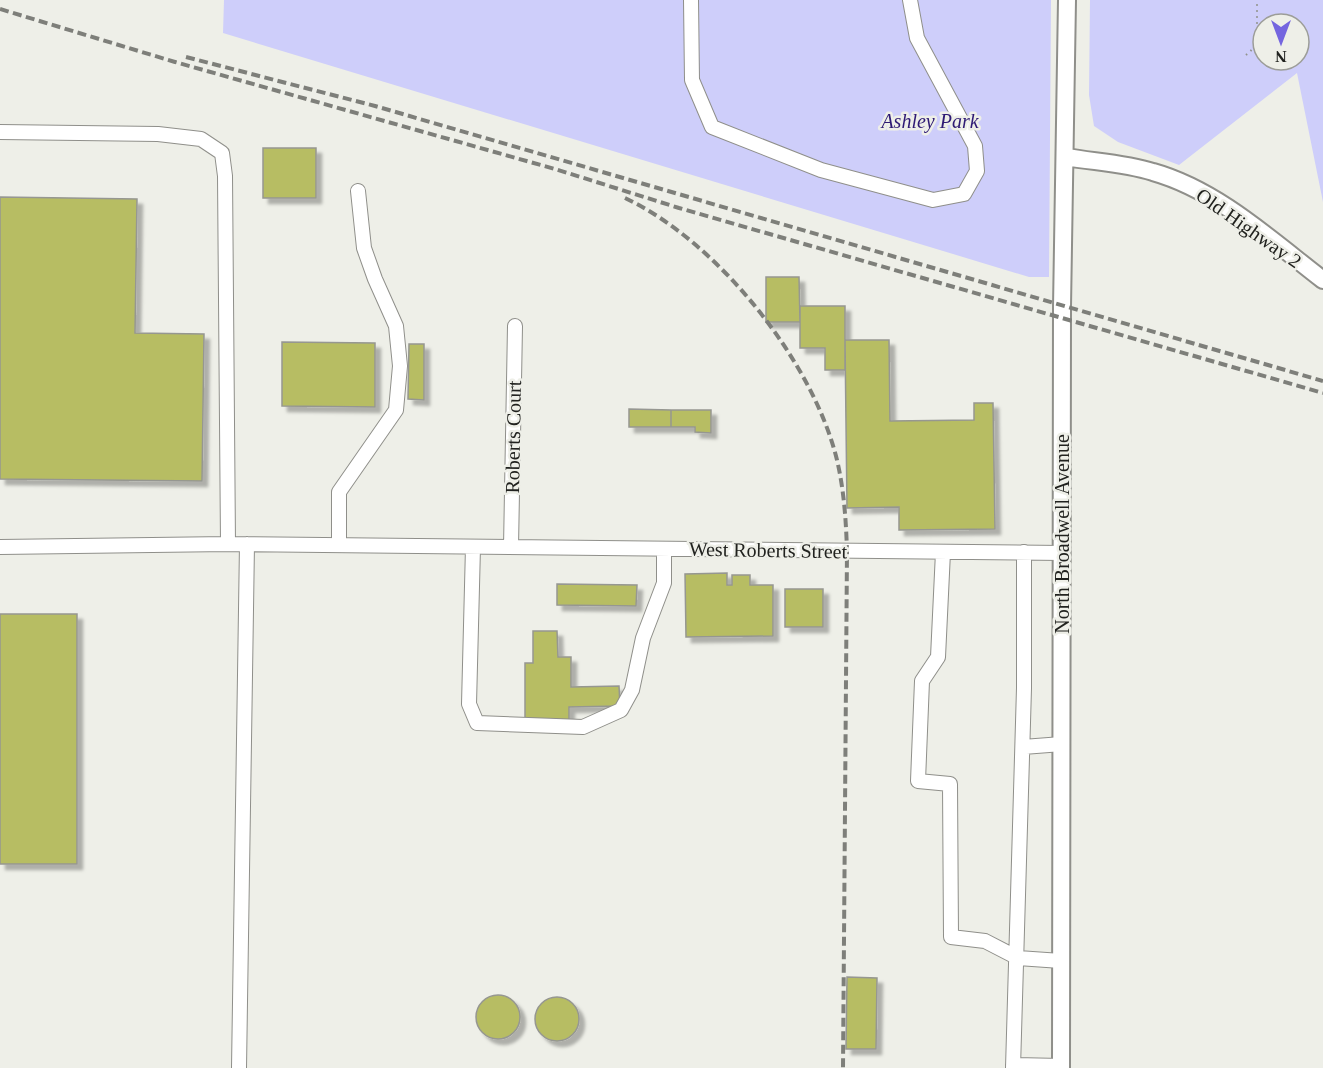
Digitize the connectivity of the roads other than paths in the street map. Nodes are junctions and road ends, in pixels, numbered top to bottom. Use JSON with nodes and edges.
{"nodes":[{"id":1,"x":691,"y":0,"type":"edge"},
{"id":2,"x":910,"y":0,"type":"edge"},
{"id":3,"x":1067,"y":0,"type":"edge"},
{"id":4,"x":0,"y":132,"type":"edge"},
{"id":5,"x":1066,"y":158,"type":"junction"},
{"id":6,"x":358,"y":191,"type":"dead end"},
{"id":7,"x":1323,"y":280,"type":"edge"},
{"id":8,"x":515,"y":326,"type":"dead end"},
{"id":9,"x":228,"y":544,"type":"junction"},
{"id":10,"x":248,"y":544,"type":"junction"},
{"id":11,"x":339,"y":545,"type":"junction"},
{"id":12,"x":0,"y":547,"type":"edge"},
{"id":13,"x":473,"y":547,"type":"junction"},
{"id":14,"x":511,"y":547,"type":"junction"},
{"id":15,"x":664,"y":549,"type":"junction"},
{"id":16,"x":944,"y":552,"type":"junction"},
{"id":17,"x":1024,"y":552,"type":"junction"},
{"id":18,"x":1063,"y":553,"type":"junction"},
{"id":19,"x":1062,"y":744,"type":"junction"},
{"id":20,"x":1023,"y":747,"type":"junction"},
{"id":21,"x":1018,"y":958,"type":"junction"},
{"id":22,"x":1061,"y":961,"type":"junction"},
{"id":23,"x":1013,"y":1067,"type":"edge"},
{"id":24,"x":1061,"y":1067,"type":"edge"},
{"id":25,"x":239,"y":1068,"type":"edge"}],
"edges":[{"from":1,"to":2,"type":"street"},
{"from":3,"to":5,"type":"main road","name":"North Broadwell Avenue"},
{"from":4,"to":9,"type":"street"},
{"from":5,"to":7,"type":"main road","name":"Old Highway 2"},
{"from":5,"to":18,"type":"main road","name":"North Broadwell Avenue"},
{"from":6,"to":11,"type":"street"},
{"from":8,"to":14,"type":"street","name":"Roberts Court"},
{"from":9,"to":10,"type":"street","name":"West Roberts Street"},
{"from":9,"to":12,"type":"street","name":"West Roberts Street"},
{"from":10,"to":11,"type":"street","name":"West Roberts Street"},
{"from":10,"to":25,"type":"street"},
{"from":11,"to":13,"type":"street","name":"West Roberts Street"},
{"from":13,"to":14,"type":"street","name":"West Roberts Street"},
{"from":13,"to":15,"type":"street"},
{"from":14,"to":15,"type":"street","name":"West Roberts Street"},
{"from":15,"to":16,"type":"street","name":"West Roberts Street"},
{"from":16,"to":17,"type":"street","name":"West Roberts Street"},
{"from":16,"to":21,"type":"street"},
{"from":17,"to":18,"type":"street","name":"West Roberts Street"},
{"from":17,"to":20,"type":"street"},
{"from":18,"to":19,"type":"main road","name":"North Broadwell Avenue"},
{"from":19,"to":20,"type":"street"},
{"from":19,"to":22,"type":"main road","name":"North Broadwell Avenue"},
{"from":20,"to":21,"type":"street"},
{"from":21,"to":22,"type":"street"},
{"from":21,"to":23,"type":"street"},
{"from":22,"to":24,"type":"main road","name":"North Broadwell Avenue"},
{"from":23,"to":24,"type":"street"}]}
